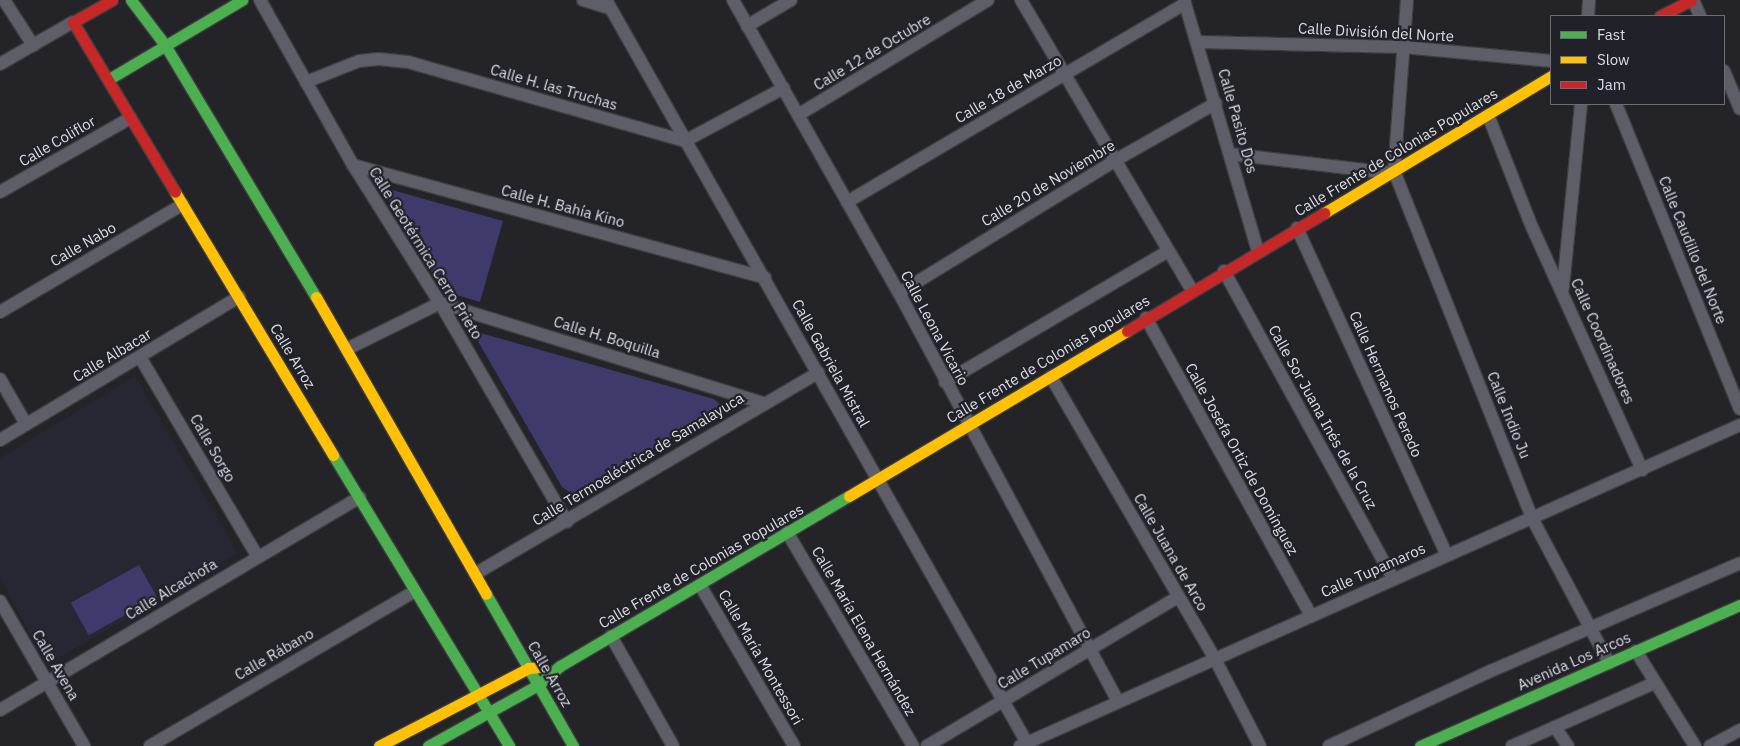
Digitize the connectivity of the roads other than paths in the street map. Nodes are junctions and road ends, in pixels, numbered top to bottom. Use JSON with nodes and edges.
{"nodes":[{"id":1,"x":4,"y":0,"type":"edge"},
{"id":2,"x":112,"y":0,"type":"edge"},
{"id":3,"x":131,"y":0,"type":"edge"},
{"id":4,"x":242,"y":0,"type":"edge"},
{"id":5,"x":260,"y":0,"type":"edge"},
{"id":6,"x":583,"y":0,"type":"edge"},
{"id":7,"x":733,"y":0,"type":"edge"},
{"id":8,"x":791,"y":0,"type":"edge"},
{"id":9,"x":988,"y":0,"type":"edge"},
{"id":10,"x":1021,"y":0,"type":"edge"},
{"id":11,"x":1407,"y":0,"type":"edge"},
{"id":12,"x":1589,"y":0,"type":"edge"},
{"id":13,"x":1692,"y":0,"type":"edge"},
{"id":14,"x":1185,"y":2,"type":"edge"},
{"id":15,"x":608,"y":4,"type":"edge"},
{"id":16,"x":1588,"y":15,"type":"edge"},
{"id":17,"x":1662,"y":15,"type":"edge"},
{"id":18,"x":1700,"y":15,"type":"edge"},
{"id":19,"x":73,"y":22,"type":"junction"},
{"id":20,"x":748,"y":26,"type":"junction"},
{"id":21,"x":1198,"y":42,"type":"junction"},
{"id":22,"x":33,"y":45,"type":"junction"},
{"id":23,"x":165,"y":45,"type":"junction"},
{"id":24,"x":1403,"y":47,"type":"junction"},
{"id":25,"x":1550,"y":61,"type":"edge"},
{"id":26,"x":0,"y":64,"type":"edge"},
{"id":27,"x":1725,"y":73,"type":"edge"},
{"id":28,"x":1064,"y":74,"type":"junction"},
{"id":29,"x":1550,"y":77,"type":"edge"},
{"id":30,"x":109,"y":79,"type":"junction"},
{"id":31,"x":306,"y":82,"type":"junction"},
{"id":32,"x":784,"y":88,"type":"junction"},
{"id":33,"x":1216,"y":104,"type":"junction"},
{"id":34,"x":1581,"y":105,"type":"edge"},
{"id":35,"x":1616,"y":105,"type":"edge"},
{"id":36,"x":1740,"y":109,"type":"edge"},
{"id":37,"x":798,"y":115,"type":"junction"},
{"id":38,"x":1488,"y":115,"type":"junction"},
{"id":39,"x":130,"y":118,"type":"junction"},
{"id":40,"x":685,"y":142,"type":"junction"},
{"id":41,"x":1230,"y":154,"type":"junction"},
{"id":42,"x":1114,"y":161,"type":"junction"},
{"id":43,"x":353,"y":165,"type":"junction"},
{"id":44,"x":1392,"y":172,"type":"junction"},
{"id":45,"x":0,"y":192,"type":"edge"},
{"id":46,"x":847,"y":202,"type":"junction"},
{"id":47,"x":183,"y":204,"type":"junction"},
{"id":48,"x":1297,"y":228,"type":"junction"},
{"id":49,"x":1168,"y":251,"type":"junction"},
{"id":50,"x":1258,"y":251,"type":"junction"},
{"id":51,"x":1224,"y":271,"type":"junction"},
{"id":52,"x":765,"y":278,"type":"junction"},
{"id":53,"x":1563,"y":288,"type":"junction"},
{"id":54,"x":1192,"y":290,"type":"junction"},
{"id":55,"x":899,"y":293,"type":"junction"},
{"id":56,"x":240,"y":296,"type":"junction"},
{"id":57,"x":440,"y":303,"type":"junction"},
{"id":58,"x":0,"y":312,"type":"edge"},
{"id":59,"x":1146,"y":318,"type":"junction"},
{"id":60,"x":347,"y":350,"type":"junction"},
{"id":61,"x":140,"y":357,"type":"junction"},
{"id":62,"x":818,"y":373,"type":"junction"},
{"id":63,"x":1051,"y":376,"type":"junction"},
{"id":64,"x":0,"y":378,"type":"edge"},
{"id":65,"x":945,"y":382,"type":"junction"},
{"id":66,"x":764,"y":402,"type":"junction"},
{"id":67,"x":1740,"y":409,"type":"edge"},
{"id":68,"x":26,"y":424,"type":"junction"},
{"id":69,"x":967,"y":425,"type":"junction"},
{"id":70,"x":1740,"y":425,"type":"edge"},
{"id":71,"x":0,"y":440,"type":"edge"},
{"id":72,"x":1642,"y":470,"type":"junction"},
{"id":73,"x":877,"y":480,"type":"junction"},
{"id":74,"x":360,"y":497,"type":"junction"},
{"id":75,"x":1533,"y":520,"type":"junction"},
{"id":76,"x":567,"y":522,"type":"junction"},
{"id":77,"x":787,"y":532,"type":"junction"},
{"id":78,"x":1446,"y":554,"type":"junction"},
{"id":79,"x":257,"y":556,"type":"junction"},
{"id":80,"x":1740,"y":564,"type":"edge"},
{"id":81,"x":475,"y":574,"type":"junction"},
{"id":82,"x":1393,"y":578,"type":"junction"},
{"id":83,"x":700,"y":585,"type":"junction"},
{"id":84,"x":415,"y":591,"type":"junction"},
{"id":85,"x":1178,"y":597,"type":"junction"},
{"id":86,"x":0,"y":601,"type":"edge"},
{"id":87,"x":1740,"y":605,"type":"edge"},
{"id":88,"x":1311,"y":616,"type":"junction"},
{"id":89,"x":1590,"y":629,"type":"junction"},
{"id":90,"x":611,"y":636,"type":"junction"},
{"id":91,"x":1091,"y":649,"type":"junction"},
{"id":92,"x":1636,"y":651,"type":"junction"},
{"id":93,"x":1215,"y":659,"type":"junction"},
{"id":94,"x":1609,"y":663,"type":"junction"},
{"id":95,"x":560,"y":666,"type":"junction"},
{"id":96,"x":529,"y":668,"type":"junction"},
{"id":97,"x":48,"y":683,"type":"junction"},
{"id":98,"x":1654,"y":683,"type":"junction"},
{"id":99,"x":538,"y":685,"type":"junction"},
{"id":100,"x":476,"y":695,"type":"junction"},
{"id":101,"x":1004,"y":701,"type":"junction"},
{"id":102,"x":1118,"y":701,"type":"junction"},
{"id":103,"x":0,"y":710,"type":"edge"},
{"id":104,"x":487,"y":713,"type":"junction"},
{"id":105,"x":1555,"y":727,"type":"junction"},
{"id":106,"x":1740,"y":730,"type":"edge"},
{"id":107,"x":1024,"y":744,"type":"edge"},
{"id":108,"x":84,"y":746,"type":"edge"},
{"id":109,"x":150,"y":746,"type":"edge"},
{"id":110,"x":379,"y":746,"type":"edge"},
{"id":111,"x":428,"y":746,"type":"edge"},
{"id":112,"x":509,"y":746,"type":"edge"},
{"id":113,"x":573,"y":746,"type":"edge"},
{"id":114,"x":673,"y":746,"type":"edge"},
{"id":115,"x":794,"y":746,"type":"edge"},
{"id":116,"x":913,"y":746,"type":"edge"},
{"id":117,"x":927,"y":746,"type":"edge"},
{"id":118,"x":1260,"y":746,"type":"edge"},
{"id":119,"x":1329,"y":746,"type":"edge"},
{"id":120,"x":1420,"y":746,"type":"edge"},
{"id":121,"x":1512,"y":746,"type":"edge"},
{"id":122,"x":1568,"y":746,"type":"edge"},
{"id":123,"x":1695,"y":746,"type":"edge"},
{"id":124,"x":1710,"y":746,"type":"edge"}],
"edges":[{"from":1,"to":22,"type":"street"},
{"from":2,"to":19,"type":"street"},
{"from":3,"to":23,"type":"street","name":"Calle Arroz"},
{"from":4,"to":23,"type":"street"},
{"from":5,"to":31,"type":"street","name":"Calle Geotérmica Cerro Prieto"},
{"from":6,"to":15,"type":"street"},
{"from":7,"to":20,"type":"street","name":"Calle Leona Vicario"},
{"from":8,"to":20,"type":"street"},
{"from":9,"to":37,"type":"street","name":"Calle 12 de Octubre"},
{"from":10,"to":28,"type":"street"},
{"from":11,"to":24,"type":"street"},
{"from":12,"to":16,"type":"street"},
{"from":13,"to":17,"type":"street"},
{"from":13,"to":18,"type":"street"},
{"from":14,"to":21,"type":"street","name":"Calle Pasito Dos"},
{"from":14,"to":28,"type":"street","name":"Calle 18 de Marzo"},
{"from":15,"to":40,"type":"street","name":"Calle Gabriela Mistral"},
{"from":19,"to":22,"type":"street"},
{"from":19,"to":30,"type":"street","name":"Calle Arroz"},
{"from":20,"to":32,"type":"street","name":"Calle Leona Vicario"},
{"from":21,"to":24,"type":"street","name":"Calle División del Norte"},
{"from":21,"to":33,"type":"street","name":"Calle Pasito Dos"},
{"from":22,"to":26,"type":"street"},
{"from":23,"to":30,"type":"street"},
{"from":23,"to":60,"type":"street","name":"Calle Arroz"},
{"from":24,"to":25,"type":"street","name":"Calle División del Norte"},
{"from":24,"to":44,"type":"street"},
{"from":27,"to":36,"type":"street"},
{"from":28,"to":42,"type":"street"},
{"from":28,"to":46,"type":"street","name":"Calle 18 de Marzo"},
{"from":29,"to":38,"type":"street","name":"Calle Frente de Colonias Populares"},
{"from":30,"to":39,"type":"street","name":"Calle Arroz"},
{"from":31,"to":40,"type":"street","name":"Calle H. las Truchas"},
{"from":31,"to":43,"type":"street","name":"Calle Geotérmica Cerro Prieto"},
{"from":32,"to":37,"type":"street","name":"Calle Leona Vicario"},
{"from":32,"to":40,"type":"street"},
{"from":33,"to":41,"type":"street","name":"Calle Pasito Dos"},
{"from":33,"to":42,"type":"street","name":"Calle 20 de Noviembre"},
{"from":34,"to":53,"type":"street"},
{"from":35,"to":67,"type":"street","name":"Calle Caudillo del Norte"},
{"from":37,"to":46,"type":"street","name":"Calle Leona Vicario"},
{"from":38,"to":44,"type":"street","name":"Calle Frente de Colonias Populares"},
{"from":38,"to":53,"type":"street","name":"Calle Coordinadores"},
{"from":39,"to":45,"type":"street","name":"Calle Coliflor"},
{"from":39,"to":47,"type":"street","name":"Calle Arroz"},
{"from":40,"to":52,"type":"street","name":"Calle Gabriela Mistral"},
{"from":41,"to":44,"type":"street"},
{"from":41,"to":50,"type":"street","name":"Calle Pasito Dos"},
{"from":42,"to":49,"type":"street"},
{"from":42,"to":55,"type":"street","name":"Calle 20 de Noviembre"},
{"from":43,"to":52,"type":"street","name":"Calle H. Bahía Kino"},
{"from":43,"to":57,"type":"street","name":"Calle Geotérmica Cerro Prieto"},
{"from":44,"to":48,"type":"street","name":"Calle Frente de Colonias Populares"},
{"from":44,"to":75,"type":"street","name":"Calle Indio Ju"},
{"from":46,"to":55,"type":"street","name":"Calle Leona Vicario"},
{"from":47,"to":56,"type":"street","name":"Calle Arroz"},
{"from":47,"to":58,"type":"street","name":"Calle Nabo"},
{"from":48,"to":50,"type":"street","name":"Calle Frente de Colonias Populares"},
{"from":48,"to":78,"type":"street","name":"Calle Hermanos Peredo"},
{"from":49,"to":54,"type":"street"},
{"from":49,"to":65,"type":"street"},
{"from":50,"to":51,"type":"street","name":"Calle Frente de Colonias Populares"},
{"from":51,"to":54,"type":"street","name":"Calle Frente de Colonias Populares"},
{"from":51,"to":82,"type":"street","name":"Calle Sor Juana Inés de la Cruz"},
{"from":52,"to":62,"type":"street","name":"Calle Gabriela Mistral"},
{"from":53,"to":72,"type":"street","name":"Calle Coordinadores"},
{"from":54,"to":59,"type":"street","name":"Calle Frente de Colonias Populares"},
{"from":55,"to":65,"type":"street","name":"Calle Leona Vicario"},
{"from":56,"to":61,"type":"street","name":"Calle Albacar"},
{"from":56,"to":74,"type":"street","name":"Calle Arroz"},
{"from":57,"to":60,"type":"street"},
{"from":57,"to":66,"type":"street","name":"Calle H. Boquilla"},
{"from":57,"to":76,"type":"street","name":"Calle Geotérmica Cerro Prieto"},
{"from":59,"to":63,"type":"street","name":"Calle Frente de Colonias Populares"},
{"from":59,"to":88,"type":"street","name":"Calle Josefa Ortiz de Domínguez"},
{"from":60,"to":81,"type":"street","name":"Calle Arroz"},
{"from":61,"to":68,"type":"street","name":"Calle Albacar"},
{"from":61,"to":79,"type":"street","name":"Calle Sorgo"},
{"from":62,"to":66,"type":"street","name":"Calle Termoeléctrica de Samalayuca"},
{"from":62,"to":73,"type":"street","name":"Calle Gabriela Mistral"},
{"from":63,"to":69,"type":"street","name":"Calle Frente de Colonias Populares"},
{"from":63,"to":85,"type":"street","name":"Calle Juana de Arco"},
{"from":64,"to":68,"type":"street"},
{"from":65,"to":69,"type":"street","name":"Calle Leona Vicario"},
{"from":66,"to":76,"type":"street","name":"Calle Termoeléctrica de Samalayuca"},
{"from":68,"to":71,"type":"street","name":"Calle Albacar"},
{"from":69,"to":73,"type":"street","name":"Calle Frente de Colonias Populares"},
{"from":69,"to":91,"type":"street","name":"Calle Leona Vicario"},
{"from":70,"to":72,"type":"street","name":"Calle Tupamaros"},
{"from":72,"to":75,"type":"street","name":"Calle Tupamaros"},
{"from":73,"to":77,"type":"street","name":"Calle Frente de Colonias Populares"},
{"from":73,"to":101,"type":"street","name":"Calle Gabriela Mistral"},
{"from":74,"to":79,"type":"street","name":"Calle Alcachofa"},
{"from":74,"to":84,"type":"street","name":"Calle Arroz"},
{"from":75,"to":78,"type":"street","name":"Calle Tupamaros"},
{"from":75,"to":89,"type":"street","name":"Calle Indio Ju"},
{"from":76,"to":81,"type":"street","name":"Calle Termoeléctrica de Samalayuca"},
{"from":77,"to":83,"type":"street","name":"Calle Frente de Colonias Populares"},
{"from":77,"to":116,"type":"street","name":"Calle María Elena Hernández"},
{"from":78,"to":82,"type":"street","name":"Calle Tupamaros"},
{"from":79,"to":97,"type":"street","name":"Calle Alcachofa"},
{"from":80,"to":89,"type":"street"},
{"from":81,"to":96,"type":"street","name":"Calle Arroz"},
{"from":82,"to":88,"type":"street","name":"Calle Tupamaros"},
{"from":83,"to":90,"type":"street","name":"Calle Frente de Colonias Populares"},
{"from":83,"to":115,"type":"street","name":"Calle María Montessori"},
{"from":84,"to":100,"type":"street","name":"Calle Arroz"},
{"from":84,"to":109,"type":"street","name":"Calle Rábano"},
{"from":85,"to":91,"type":"street","name":"Calle Tupamaro"},
{"from":85,"to":93,"type":"street","name":"Calle Juana de Arco"},
{"from":86,"to":97,"type":"street","name":"Calle Avena"},
{"from":87,"to":92,"type":"street","name":"Avenida Los Arcos"},
{"from":88,"to":93,"type":"street","name":"Calle Tupamaros"},
{"from":89,"to":94,"type":"street","name":"Calle Indio Ju"},
{"from":89,"to":119,"type":"street"},
{"from":90,"to":95,"type":"street","name":"Calle Frente de Colonias Populares"},
{"from":90,"to":114,"type":"street"},
{"from":91,"to":101,"type":"street","name":"Calle Tupamaro"},
{"from":91,"to":102,"type":"street","name":"Calle Leona Vicario"},
{"from":92,"to":94,"type":"street","name":"Avenida Los Arcos"},
{"from":92,"to":98,"type":"street"},
{"from":93,"to":102,"type":"street","name":"Calle Tupamaros"},
{"from":93,"to":118,"type":"street","name":"Calle Juana de Arco"},
{"from":94,"to":120,"type":"street","name":"Avenida Los Arcos"},
{"from":95,"to":96,"type":"street","name":"Calle Frente de Colonias Populares"},
{"from":95,"to":99,"type":"street","name":"Calle Frente de Colonias Populares"},
{"from":96,"to":99,"type":"street","name":"Calle Arroz"},
{"from":96,"to":100,"type":"street","name":"Calle Frente de Colonias Populares"},
{"from":97,"to":103,"type":"street","name":"Calle Alcachofa"},
{"from":97,"to":108,"type":"street","name":"Calle Avena"},
{"from":98,"to":105,"type":"street"},
{"from":98,"to":123,"type":"street"},
{"from":99,"to":104,"type":"street","name":"Calle Frente de Colonias Populares"},
{"from":99,"to":113,"type":"street","name":"Calle Arroz"},
{"from":100,"to":104,"type":"street","name":"Calle Arroz"},
{"from":100,"to":110,"type":"street","name":"Calle Frente de Colonias Populares"},
{"from":101,"to":107,"type":"street","name":"Calle Gabriela Mistral"},
{"from":101,"to":117,"type":"street","name":"Calle Tupamaro"},
{"from":102,"to":107,"type":"street","name":"Calle Tupamaros"},
{"from":104,"to":111,"type":"street","name":"Calle Frente de Colonias Populares"},
{"from":104,"to":112,"type":"street","name":"Calle Arroz"},
{"from":105,"to":121,"type":"street"},
{"from":105,"to":122,"type":"street"},
{"from":106,"to":124,"type":"street"}]}
